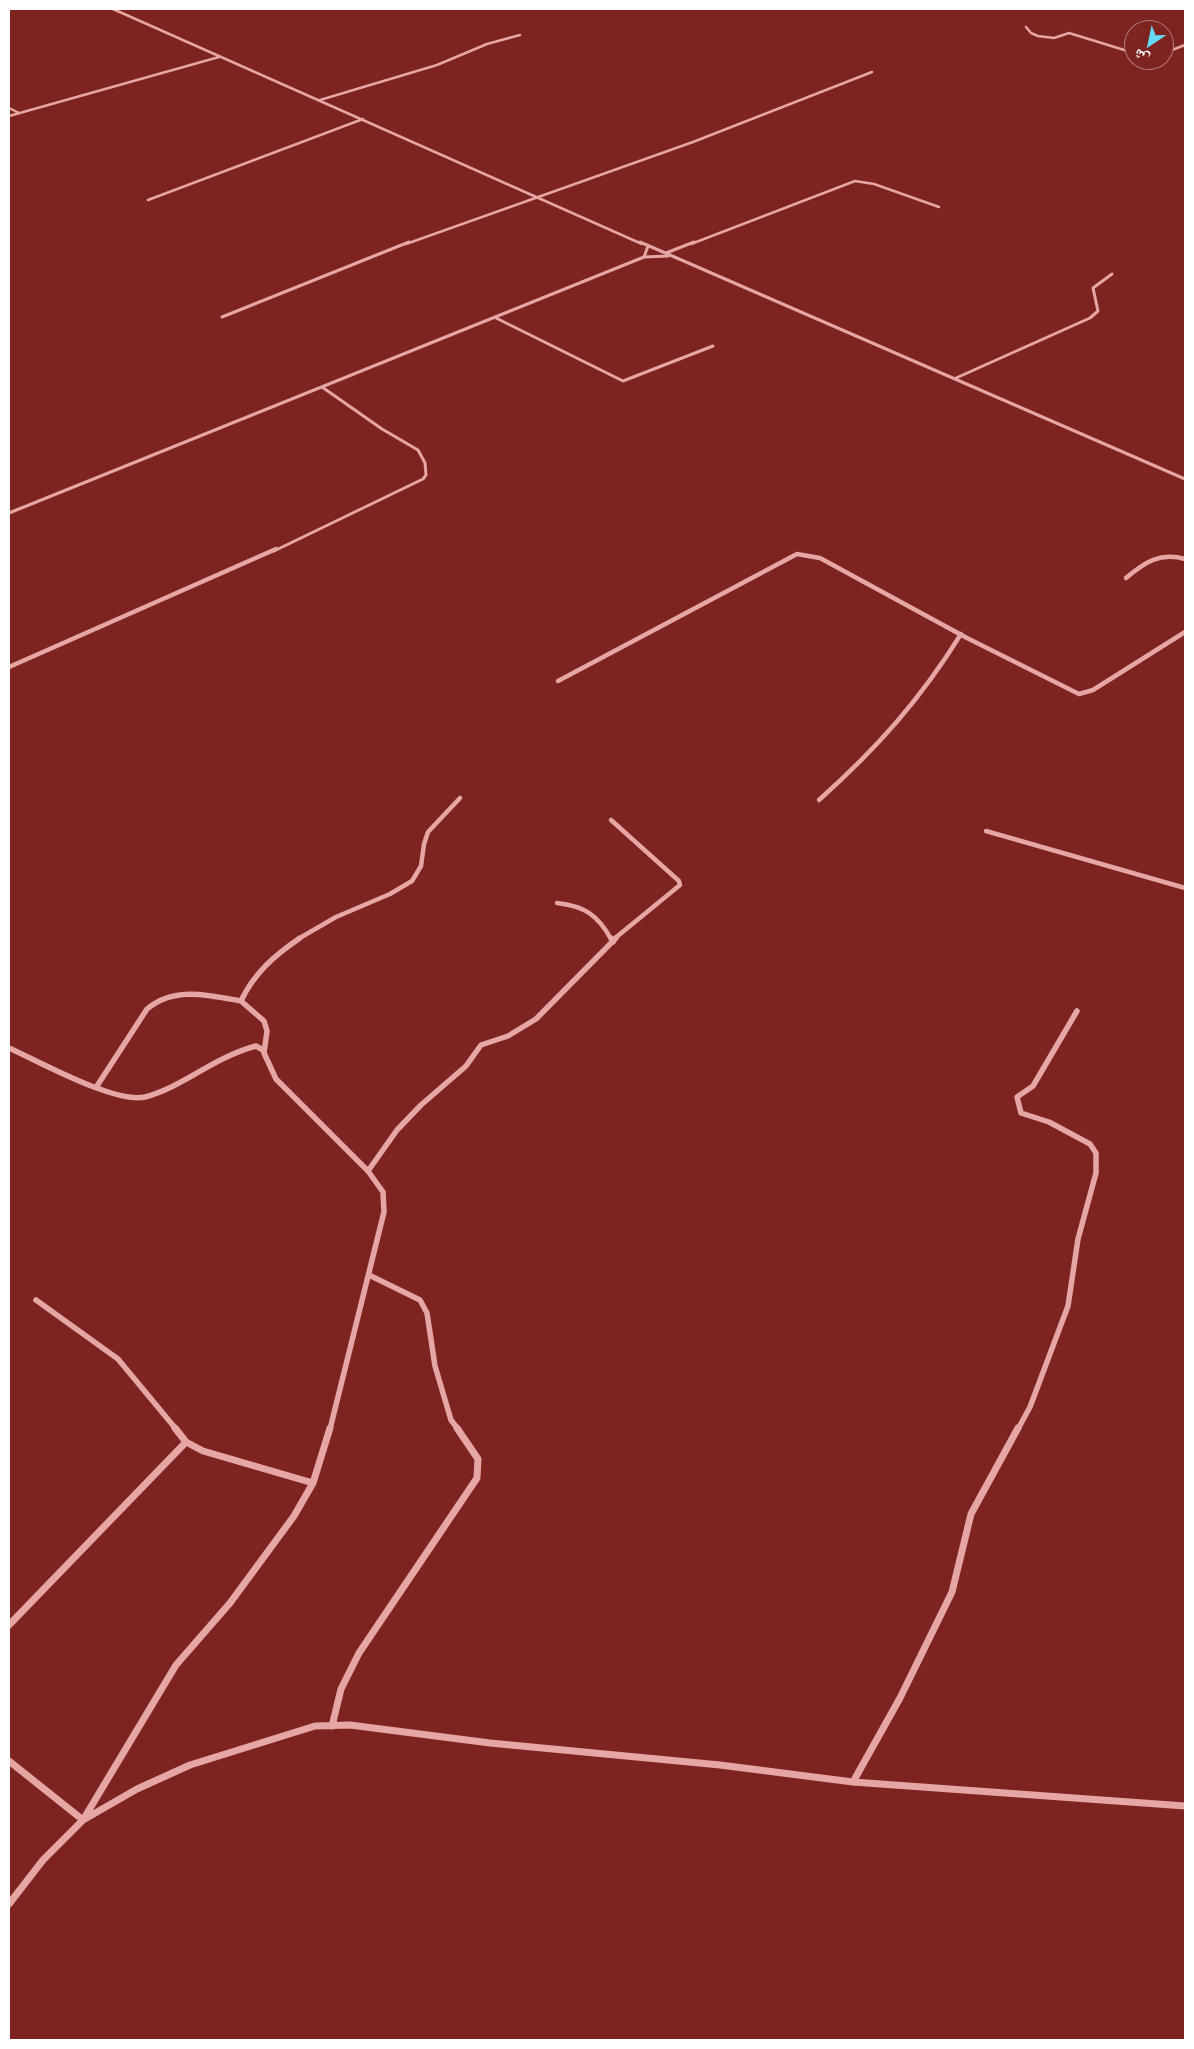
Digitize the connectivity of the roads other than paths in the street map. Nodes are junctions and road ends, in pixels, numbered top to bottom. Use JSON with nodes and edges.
{"nodes":[{"id":1,"x":113,"y":9,"type":"edge"},
{"id":2,"x":1026,"y":27,"type":"dead end"},
{"id":3,"x":520,"y":35,"type":"dead end"},
{"id":4,"x":1124,"y":49,"type":"edge"},
{"id":5,"x":220,"y":57,"type":"junction"},
{"id":6,"x":872,"y":72,"type":"dead end"},
{"id":7,"x":319,"y":100,"type":"junction"},
{"id":8,"x":9,"y":108,"type":"edge"},
{"id":9,"x":19,"y":113,"type":"junction"},
{"id":10,"x":9,"y":116,"type":"edge"},
{"id":11,"x":363,"y":119,"type":"junction"},
{"id":12,"x":537,"y":196,"type":"junction"},
{"id":13,"x":148,"y":200,"type":"dead end"},
{"id":14,"x":939,"y":207,"type":"dead end"},
{"id":15,"x":648,"y":246,"type":"junction"},
{"id":16,"x":666,"y":253,"type":"junction"},
{"id":17,"x":672,"y":256,"type":"junction"},
{"id":18,"x":644,"y":257,"type":"junction"},
{"id":19,"x":1112,"y":274,"type":"dead end"},
{"id":20,"x":222,"y":316,"type":"dead end"},
{"id":21,"x":496,"y":318,"type":"junction"},
{"id":22,"x":713,"y":346,"type":"dead end"},
{"id":23,"x":956,"y":378,"type":"junction"},
{"id":24,"x":322,"y":388,"type":"junction"},
{"id":25,"x":1185,"y":479,"type":"edge"},
{"id":26,"x":9,"y":512,"type":"edge"},
{"id":27,"x":1185,"y":559,"type":"edge"},
{"id":28,"x":1126,"y":578,"type":"dead end"},
{"id":29,"x":1185,"y":632,"type":"edge"},
{"id":30,"x":961,"y":634,"type":"junction"},
{"id":31,"x":9,"y":667,"type":"edge"},
{"id":32,"x":558,"y":681,"type":"dead end"},
{"id":33,"x":460,"y":798,"type":"dead end"},
{"id":34,"x":819,"y":800,"type":"dead end"},
{"id":35,"x":611,"y":820,"type":"dead end"},
{"id":36,"x":986,"y":831,"type":"dead end"},
{"id":37,"x":1185,"y":888,"type":"edge"},
{"id":38,"x":557,"y":902,"type":"dead end"},
{"id":39,"x":613,"y":942,"type":"junction"},
{"id":40,"x":241,"y":1000,"type":"junction"},
{"id":41,"x":1077,"y":1011,"type":"dead end"},
{"id":42,"x":9,"y":1048,"type":"edge"},
{"id":43,"x":263,"y":1050,"type":"junction"},
{"id":44,"x":97,"y":1086,"type":"junction"},
{"id":45,"x":368,"y":1171,"type":"junction"},
{"id":46,"x":369,"y":1276,"type":"junction"},
{"id":47,"x":36,"y":1300,"type":"dead end"},
{"id":48,"x":186,"y":1442,"type":"junction"},
{"id":49,"x":313,"y":1483,"type":"junction"},
{"id":50,"x":9,"y":1625,"type":"edge"},
{"id":51,"x":332,"y":1726,"type":"junction"},
{"id":52,"x":9,"y":1761,"type":"edge"},
{"id":53,"x":853,"y":1782,"type":"junction"},
{"id":54,"x":1185,"y":1805,"type":"edge"},
{"id":55,"x":83,"y":1820,"type":"junction"},
{"id":56,"x":9,"y":1904,"type":"edge"}],
"edges":[{"from":1,"to":5,"type":"street"},
{"from":2,"to":4,"type":"street"},
{"from":3,"to":7,"type":"street"},
{"from":5,"to":7,"type":"street"},
{"from":5,"to":9,"type":"street"},
{"from":6,"to":12,"type":"street"},
{"from":7,"to":11,"type":"street"},
{"from":8,"to":9,"type":"street"},
{"from":9,"to":10,"type":"street"},
{"from":11,"to":12,"type":"street"},
{"from":11,"to":13,"type":"street"},
{"from":12,"to":15,"type":"street"},
{"from":12,"to":20,"type":"street"},
{"from":14,"to":16,"type":"street"},
{"from":15,"to":16,"type":"street"},
{"from":15,"to":18,"type":"street"},
{"from":16,"to":17,"type":"street"},
{"from":17,"to":18,"type":"street"},
{"from":17,"to":23,"type":"street"},
{"from":18,"to":21,"type":"street"},
{"from":19,"to":23,"type":"street"},
{"from":21,"to":22,"type":"street"},
{"from":21,"to":24,"type":"street"},
{"from":23,"to":25,"type":"street"},
{"from":24,"to":26,"type":"street"},
{"from":24,"to":31,"type":"street"},
{"from":27,"to":28,"type":"street"},
{"from":29,"to":30,"type":"street"},
{"from":30,"to":32,"type":"street"},
{"from":30,"to":34,"type":"street"},
{"from":33,"to":40,"type":"street"},
{"from":35,"to":39,"type":"street"},
{"from":36,"to":37,"type":"street"},
{"from":38,"to":39,"type":"street"},
{"from":39,"to":45,"type":"street"},
{"from":40,"to":43,"type":"street"},
{"from":40,"to":44,"type":"street"},
{"from":41,"to":53,"type":"street"},
{"from":42,"to":44,"type":"street"},
{"from":43,"to":44,"type":"street"},
{"from":43,"to":45,"type":"street"},
{"from":45,"to":46,"type":"street"},
{"from":46,"to":49,"type":"street"},
{"from":46,"to":51,"type":"street"},
{"from":47,"to":48,"type":"street"},
{"from":48,"to":49,"type":"street"},
{"from":48,"to":50,"type":"street"},
{"from":49,"to":55,"type":"street"},
{"from":51,"to":53,"type":"street"},
{"from":51,"to":55,"type":"street"},
{"from":52,"to":55,"type":"street"},
{"from":53,"to":54,"type":"street"},
{"from":55,"to":56,"type":"street"}]}
